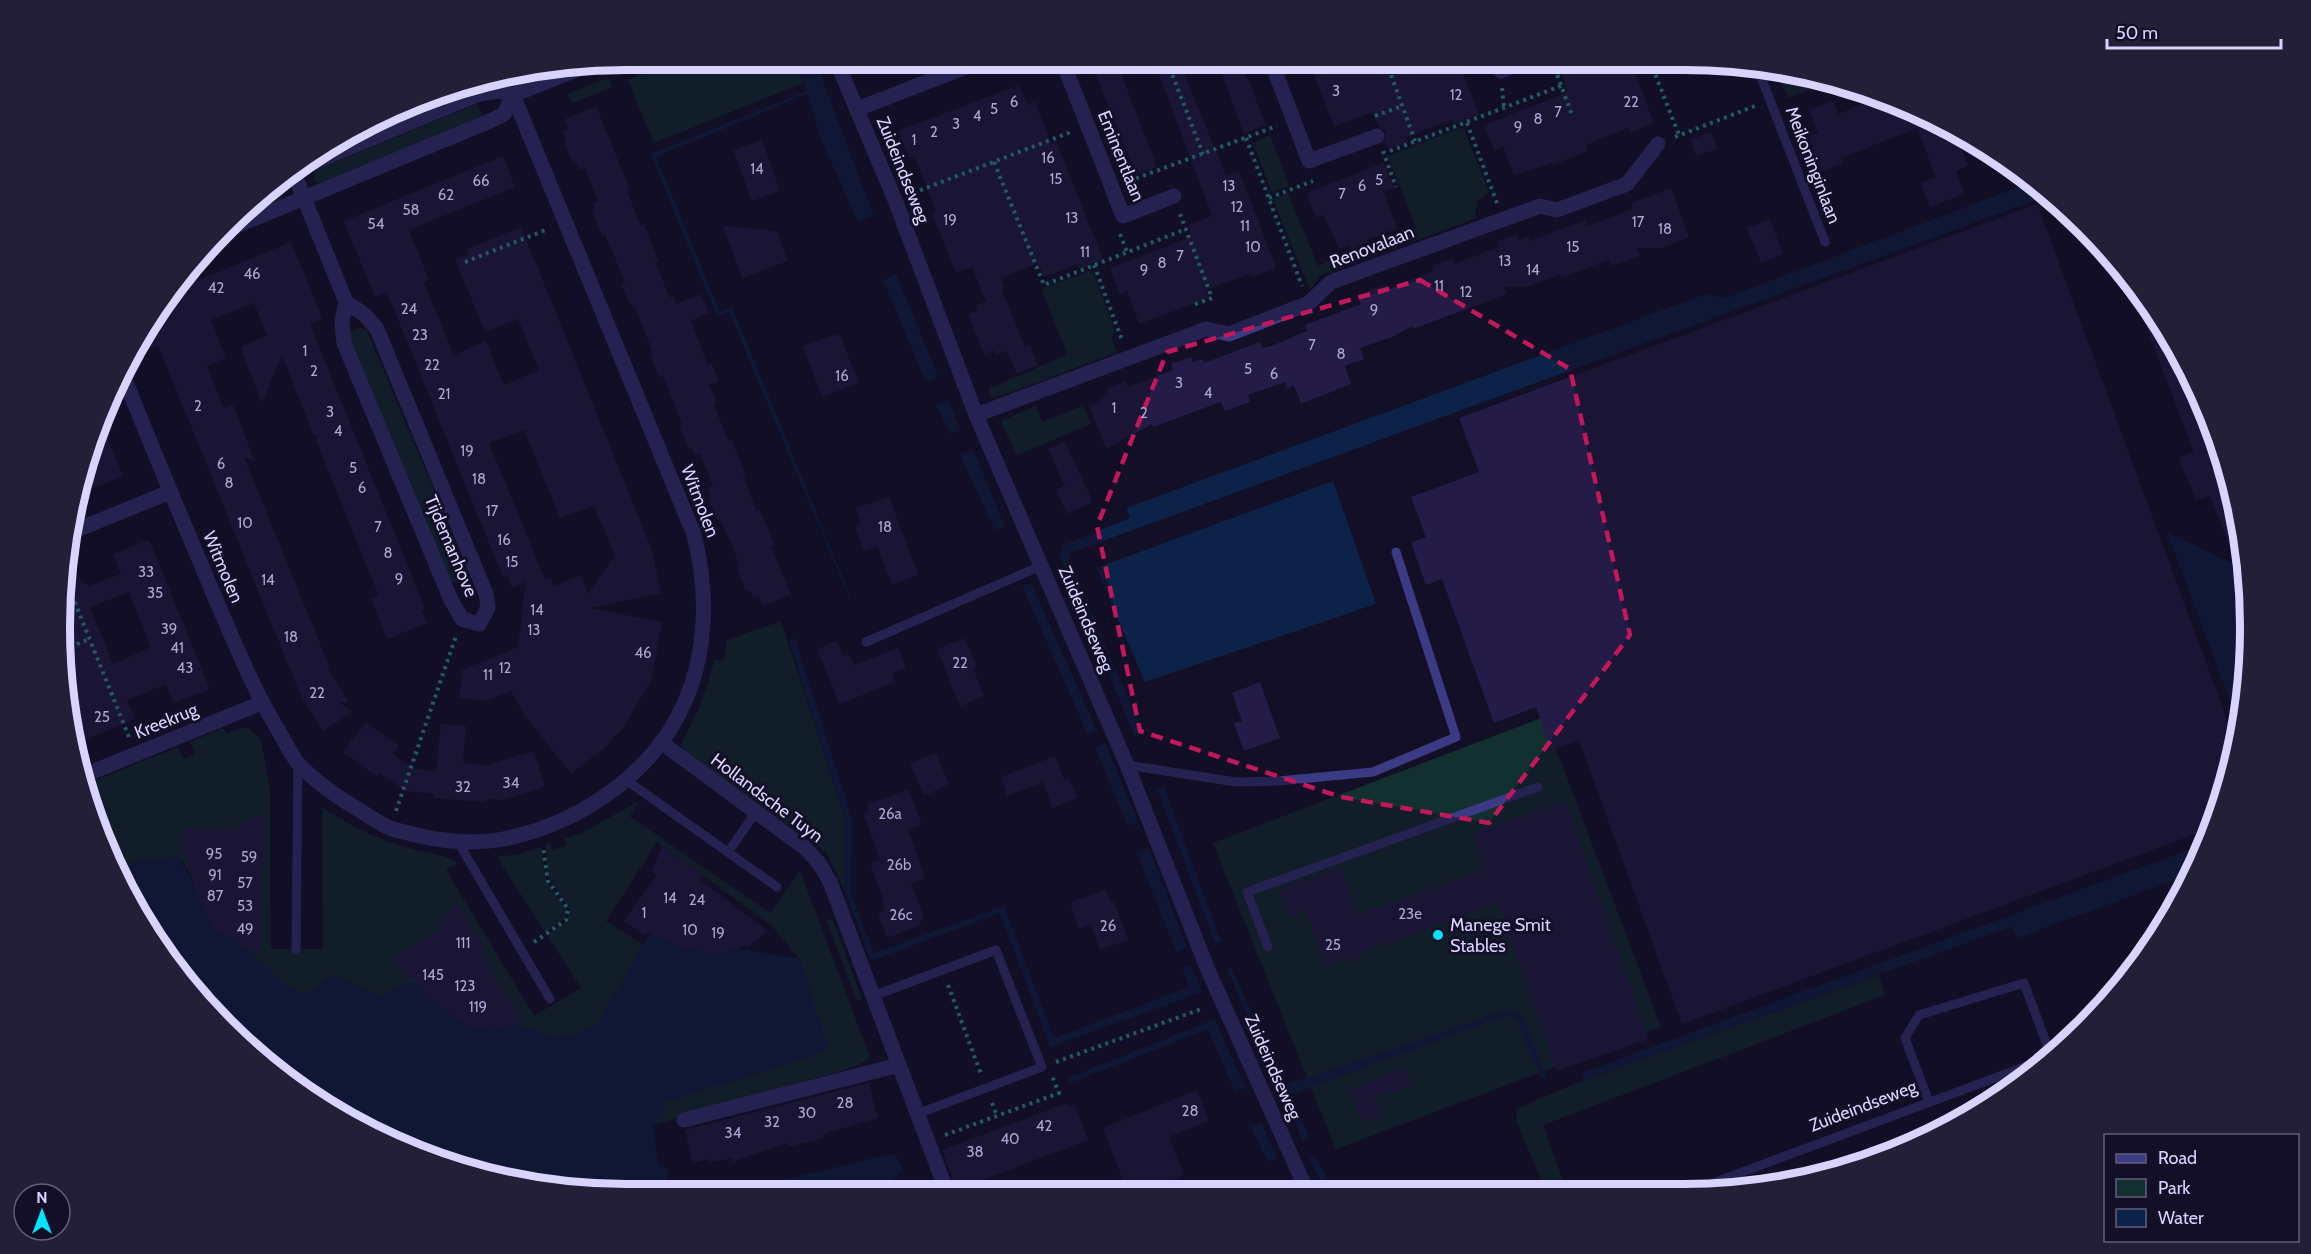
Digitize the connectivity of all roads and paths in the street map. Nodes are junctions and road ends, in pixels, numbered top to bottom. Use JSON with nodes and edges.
{"nodes":[{"id":1,"x":840,"y":70,"type":"edge"},
{"id":2,"x":958,"y":70,"type":"edge"},
{"id":3,"x":1066,"y":70,"type":"edge"},
{"id":4,"x":1170,"y":70,"type":"edge"},
{"id":5,"x":1274,"y":70,"type":"edge"},
{"id":6,"x":1389,"y":70,"type":"edge"},
{"id":7,"x":1555,"y":70,"type":"edge"},
{"id":8,"x":1654,"y":70,"type":"edge"},
{"id":9,"x":566,"y":74,"type":"edge"},
{"id":10,"x":1760,"y":76,"type":"edge"},
{"id":11,"x":1561,"y":86,"type":"junction"},
{"id":12,"x":513,"y":95,"type":"junction"},
{"id":13,"x":1770,"y":100,"type":"junction"},
{"id":14,"x":857,"y":109,"type":"junction"},
{"id":15,"x":1572,"y":115,"type":"dead end"},
{"id":16,"x":1293,"y":120,"type":"junction"},
{"id":17,"x":1467,"y":123,"type":"junction"},
{"id":18,"x":1088,"y":125,"type":"junction"},
{"id":19,"x":1679,"y":135,"type":"junction"},
{"id":20,"x":1377,"y":136,"type":"dead end"},
{"id":21,"x":1246,"y":138,"type":"junction"},
{"id":22,"x":1415,"y":141,"type":"junction"},
{"id":23,"x":1658,"y":144,"type":"joint"},
{"id":24,"x":1203,"y":154,"type":"junction"},
{"id":25,"x":333,"y":155,"type":"edge"},
{"id":26,"x":1373,"y":158,"type":"dead end"},
{"id":27,"x":994,"y":162,"type":"junction"},
{"id":28,"x":1163,"y":168,"type":"junction"},
{"id":29,"x":1321,"y":178,"type":"dead end"},
{"id":30,"x":296,"y":179,"type":"edge"},
{"id":31,"x":1112,"y":188,"type":"junction"},
{"id":32,"x":1174,"y":196,"type":"junction"},
{"id":33,"x":1269,"y":198,"type":"junction"},
{"id":34,"x":303,"y":200,"type":"junction"},
{"id":35,"x":895,"y":200,"type":"junction"},
{"id":36,"x":1503,"y":219,"type":"junction"},
{"id":37,"x":565,"y":222,"type":"junction"},
{"id":38,"x":245,"y":223,"type":"edge"},
{"id":39,"x":1186,"y":229,"type":"junction"},
{"id":40,"x":1825,"y":242,"type":"dead end"},
{"id":41,"x":465,"y":262,"type":"dead end"},
{"id":42,"x":1094,"y":265,"type":"junction"},
{"id":43,"x":346,"y":302,"type":"junction"},
{"id":44,"x":1309,"y":303,"type":"junction"},
{"id":45,"x":1192,"y":305,"type":"dead end"},
{"id":46,"x":1129,"y":358,"type":"junction"},
{"id":47,"x":127,"y":384,"type":"edge"},
{"id":48,"x":976,"y":415,"type":"junction"},
{"id":49,"x":170,"y":492,"type":"junction"},
{"id":50,"x":79,"y":529,"type":"edge"},
{"id":51,"x":1396,"y":552,"type":"dead end"},
{"id":52,"x":1042,"y":566,"type":"junction"},
{"id":53,"x":72,"y":595,"type":"edge"},
{"id":54,"x":462,"y":619,"type":"junction"},
{"id":55,"x":89,"y":639,"type":"junction"},
{"id":56,"x":866,"y":642,"type":"dead end"},
{"id":57,"x":71,"y":647,"type":"edge"},
{"id":58,"x":261,"y":704,"type":"junction"},
{"id":59,"x":662,"y":743,"type":"junction"},
{"id":60,"x":136,"y":754,"type":"junction"},
{"id":61,"x":298,"y":763,"type":"junction"},
{"id":62,"x":1128,"y":765,"type":"junction"},
{"id":63,"x":90,"y":773,"type":"edge"},
{"id":64,"x":626,"y":780,"type":"junction"},
{"id":65,"x":1538,"y":787,"type":"dead end"},
{"id":66,"x":756,"y":812,"type":"junction"},
{"id":67,"x":390,"y":828,"type":"junction"},
{"id":68,"x":541,"y":829,"type":"junction"},
{"id":69,"x":458,"y":842,"type":"junction"},
{"id":70,"x":728,"y":852,"type":"junction"},
{"id":71,"x":777,"y":887,"type":"dead end"},
{"id":72,"x":1268,"y":946,"type":"dead end"},
{"id":73,"x":296,"y":949,"type":"dead end"},
{"id":74,"x":521,"y":950,"type":"junction"},
{"id":75,"x":942,"y":970,"type":"junction"},
{"id":76,"x":873,"y":996,"type":"junction"},
{"id":77,"x":550,"y":999,"type":"dead end"},
{"id":78,"x":1222,"y":1002,"type":"junction"},
{"id":79,"x":2048,"y":1048,"type":"edge"},
{"id":80,"x":899,"y":1065,"type":"junction"},
{"id":81,"x":2026,"y":1066,"type":"edge"},
{"id":82,"x":1042,"y":1067,"type":"junction"},
{"id":83,"x":986,"y":1088,"type":"junction"},
{"id":84,"x":1059,"y":1093,"type":"dead end"},
{"id":85,"x":1929,"y":1102,"type":"junction"},
{"id":86,"x":917,"y":1114,"type":"junction"},
{"id":87,"x":997,"y":1116,"type":"junction"},
{"id":88,"x":684,"y":1120,"type":"dead end"},
{"id":89,"x":928,"y":1142,"type":"junction"},
{"id":90,"x":1714,"y":1182,"type":"edge"},
{"id":91,"x":940,"y":1184,"type":"edge"},
{"id":92,"x":1304,"y":1184,"type":"edge"}],
"edges":[{"from":1,"to":14,"type":"street","name":"Zuideindseweg"},
{"from":2,"to":14,"type":"street"},
{"from":3,"to":18,"type":"street","name":"Eminentlaan"},
{"from":4,"to":24,"type":"path"},
{"from":5,"to":16,"type":"street"},
{"from":6,"to":22,"type":"path"},
{"from":7,"to":11,"type":"path"},
{"from":8,"to":19,"type":"path"},
{"from":9,"to":12,"type":"street"},
{"from":10,"to":13,"type":"lane","name":"Meikoninginlaan"},
{"from":11,"to":15,"type":"path"},
{"from":11,"to":17,"type":"path"},
{"from":12,"to":25,"type":"street"},
{"from":12,"to":34,"type":"street"},
{"from":12,"to":37,"type":"street","name":"Witmolen"},
{"from":13,"to":19,"type":"path"},
{"from":13,"to":40,"type":"lane","name":"Meikoninginlaan"},
{"from":14,"to":35,"type":"street","name":"Zuideindseweg"},
{"from":16,"to":20,"type":"street"},
{"from":16,"to":21,"type":"path"},
{"from":17,"to":22,"type":"path"},
{"from":17,"to":36,"type":"path"},
{"from":18,"to":27,"type":"path"},
{"from":18,"to":31,"type":"street","name":"Eminentlaan"},
{"from":19,"to":23,"type":"path"},
{"from":21,"to":24,"type":"path"},
{"from":21,"to":33,"type":"path"},
{"from":22,"to":26,"type":"path"},
{"from":23,"to":36,"type":"street","name":"Renovalaan"},
{"from":24,"to":28,"type":"path"},
{"from":27,"to":35,"type":"path"},
{"from":27,"to":42,"type":"path"},
{"from":28,"to":31,"type":"path"},
{"from":28,"to":32,"type":"path"},
{"from":29,"to":33,"type":"path"},
{"from":30,"to":34,"type":"street","name":"Tijdemanhove"},
{"from":31,"to":32,"type":"street","name":"Eminentlaan"},
{"from":32,"to":39,"type":"path"},
{"from":33,"to":44,"type":"path"},
{"from":34,"to":38,"type":"street"},
{"from":34,"to":43,"type":"street","name":"Tijdemanhove"},
{"from":35,"to":48,"type":"street","name":"Zuideindseweg"},
{"from":36,"to":44,"type":"street","name":"Renovalaan"},
{"from":37,"to":41,"type":"path"},
{"from":37,"to":59,"type":"street","name":"Witmolen"},
{"from":39,"to":42,"type":"path"},
{"from":39,"to":45,"type":"path"},
{"from":42,"to":46,"type":"path"},
{"from":43,"to":54,"type":"street","name":"Tijdemanhove"},
{"from":43,"to":54,"type":"street","name":"Tijdemanhove"},
{"from":44,"to":46,"type":"street","name":"Renovalaan"},
{"from":46,"to":48,"type":"street","name":"Renovalaan"},
{"from":47,"to":49,"type":"street","name":"Witmolen"},
{"from":48,"to":52,"type":"street","name":"Zuideindseweg"},
{"from":49,"to":50,"type":"street"},
{"from":49,"to":58,"type":"street","name":"Witmolen"},
{"from":51,"to":62,"type":"lane"},
{"from":52,"to":56,"type":"lane"},
{"from":52,"to":62,"type":"street","name":"Zuideindseweg"},
{"from":53,"to":55,"type":"path"},
{"from":54,"to":67,"type":"path"},
{"from":55,"to":57,"type":"path"},
{"from":55,"to":60,"type":"path"},
{"from":58,"to":60,"type":"street","name":"Kreekrug"},
{"from":58,"to":61,"type":"street","name":"Witmolen"},
{"from":59,"to":64,"type":"street","name":"Witmolen"},
{"from":59,"to":66,"type":"street","name":"Hollandsche Tuyn"},
{"from":60,"to":63,"type":"street","name":"Kreekrug"},
{"from":61,"to":67,"type":"street","name":"Witmolen"},
{"from":61,"to":73,"type":"lane"},
{"from":62,"to":78,"type":"street","name":"Zuideindseweg"},
{"from":64,"to":68,"type":"street","name":"Witmolen"},
{"from":64,"to":70,"type":"lane"},
{"from":65,"to":72,"type":"lane"},
{"from":66,"to":70,"type":"lane"},
{"from":66,"to":76,"type":"street","name":"Hollandsche Tuyn"},
{"from":67,"to":69,"type":"street","name":"Witmolen"},
{"from":68,"to":69,"type":"street","name":"Witmolen"},
{"from":68,"to":74,"type":"path"},
{"from":69,"to":74,"type":"lane"},
{"from":70,"to":71,"type":"lane"},
{"from":74,"to":77,"type":"lane"},
{"from":75,"to":76,"type":"lane"},
{"from":75,"to":82,"type":"lane"},
{"from":75,"to":83,"type":"path"},
{"from":76,"to":80,"type":"street","name":"Hollandsche Tuyn"},
{"from":78,"to":82,"type":"path"},
{"from":78,"to":92,"type":"street","name":"Zuideindseweg"},
{"from":79,"to":85,"type":"lane"},
{"from":80,"to":86,"type":"street","name":"Hollandsche Tuyn"},
{"from":80,"to":88,"type":"street"},
{"from":81,"to":85,"type":"lane","name":"Zuideindseweg"},
{"from":82,"to":83,"type":"lane"},
{"from":83,"to":86,"type":"lane"},
{"from":83,"to":87,"type":"path"},
{"from":84,"to":87,"type":"path"},
{"from":85,"to":90,"type":"lane","name":"Zuideindseweg"},
{"from":86,"to":89,"type":"street","name":"Hollandsche Tuyn"},
{"from":87,"to":89,"type":"path"},
{"from":89,"to":91,"type":"street","name":"Hollandsche Tuyn"}]}
